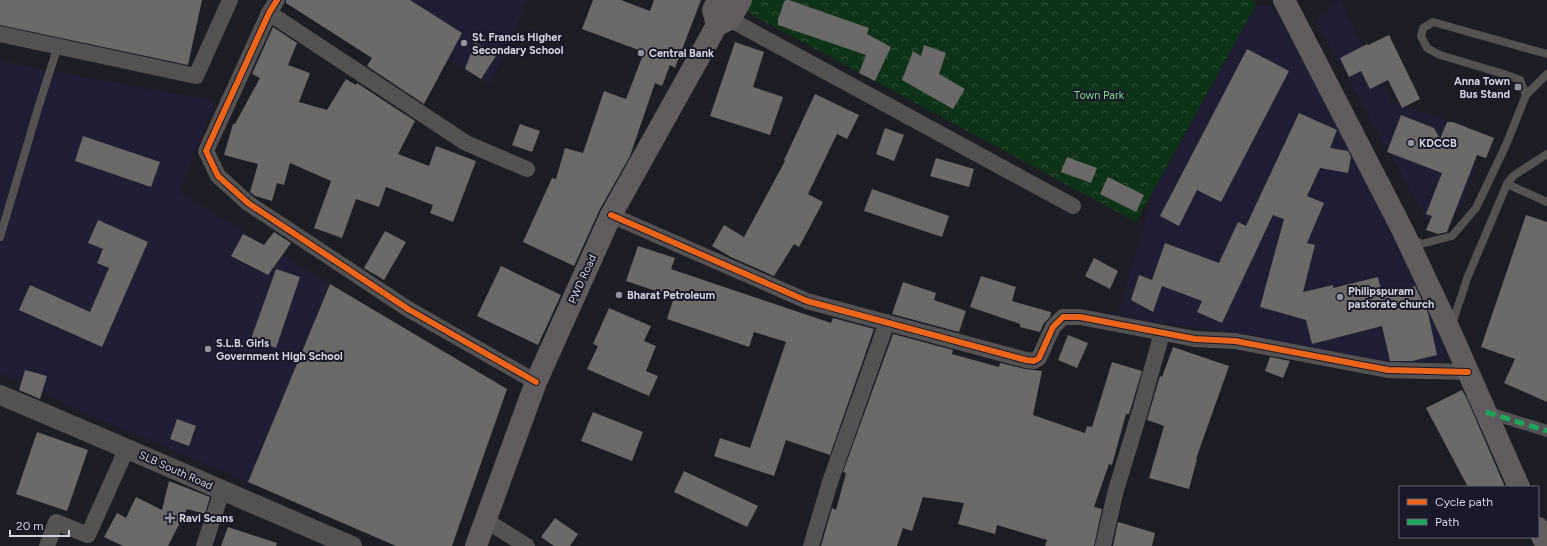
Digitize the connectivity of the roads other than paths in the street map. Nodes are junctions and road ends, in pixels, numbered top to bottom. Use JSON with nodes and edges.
{"nodes":[{"id":1,"x":230,"y":0,"type":"edge"},
{"id":2,"x":741,"y":0,"type":"edge"},
{"id":3,"x":1284,"y":0,"type":"edge"},
{"id":4,"x":273,"y":6,"type":"edge"},
{"id":5,"x":720,"y":14,"type":"edge"},
{"id":6,"x":0,"y":34,"type":"edge"},
{"id":7,"x":58,"y":46,"type":"junction"},
{"id":8,"x":1547,"y":54,"type":"edge"},
{"id":9,"x":1547,"y":74,"type":"edge"},
{"id":10,"x":1526,"y":94,"type":"junction"},
{"id":11,"x":1547,"y":154,"type":"edge"},
{"id":12,"x":527,"y":168,"type":"dead end"},
{"id":13,"x":1507,"y":184,"type":"junction"},
{"id":14,"x":1547,"y":202,"type":"edge"},
{"id":15,"x":1074,"y":206,"type":"dead end"},
{"id":16,"x":611,"y":215,"type":"junction"},
{"id":17,"x":1403,"y":231,"type":"junction"},
{"id":18,"x":0,"y":237,"type":"edge"},
{"id":19,"x":887,"y":322,"type":"junction"},
{"id":20,"x":1450,"y":331,"type":"junction"},
{"id":21,"x":1162,"y":333,"type":"junction"},
{"id":22,"x":1468,"y":372,"type":"junction"},
{"id":23,"x":536,"y":382,"type":"junction"},
{"id":24,"x":0,"y":395,"type":"edge"},
{"id":25,"x":1486,"y":412,"type":"junction"},
{"id":26,"x":1547,"y":431,"type":"edge"},
{"id":27,"x":127,"y":448,"type":"junction"},
{"id":28,"x":1519,"y":486,"type":"edge"},
{"id":29,"x":222,"y":491,"type":"junction"},
{"id":30,"x":485,"y":520,"type":"junction"},
{"id":31,"x":1539,"y":530,"type":"edge"},
{"id":32,"x":47,"y":546,"type":"edge"},
{"id":33,"x":204,"y":546,"type":"edge"},
{"id":34,"x":352,"y":546,"type":"edge"},
{"id":35,"x":476,"y":546,"type":"edge"},
{"id":36,"x":527,"y":546,"type":"edge"},
{"id":37,"x":811,"y":546,"type":"edge"},
{"id":38,"x":1103,"y":546,"type":"edge"},
{"id":39,"x":1547,"y":546,"type":"edge"}],
"edges":[{"from":1,"to":7,"type":"street"},
{"from":2,"to":5,"type":"main road","name":"PWD Road"},
{"from":3,"to":17,"type":"main road"},
{"from":4,"to":12,"type":"street"},
{"from":4,"to":23,"type":"street"},
{"from":5,"to":15,"type":"street"},
{"from":5,"to":16,"type":"main road","name":"PWD Road"},
{"from":6,"to":7,"type":"street"},
{"from":7,"to":18,"type":"lane"},
{"from":8,"to":10,"type":"lane"},
{"from":9,"to":10,"type":"lane"},
{"from":10,"to":17,"type":"lane"},
{"from":11,"to":13,"type":"lane"},
{"from":13,"to":14,"type":"lane"},
{"from":13,"to":20,"type":"lane"},
{"from":16,"to":19,"type":"street"},
{"from":16,"to":23,"type":"main road","name":"PWD Road"},
{"from":17,"to":20,"type":"main road"},
{"from":19,"to":21,"type":"street"},
{"from":19,"to":37,"type":"street"},
{"from":20,"to":22,"type":"main road"},
{"from":21,"to":22,"type":"street"},
{"from":21,"to":38,"type":"street"},
{"from":22,"to":25,"type":"main road"},
{"from":23,"to":30,"type":"main road","name":"PWD Road"},
{"from":24,"to":27,"type":"street","name":"SLB South Road"},
{"from":25,"to":26,"type":"street"},
{"from":25,"to":28,"type":"main road"},
{"from":27,"to":29,"type":"street","name":"SLB South Road"},
{"from":27,"to":32,"type":"street"},
{"from":29,"to":33,"type":"street"},
{"from":29,"to":34,"type":"street","name":"SLB South Road"},
{"from":30,"to":35,"type":"main road","name":"PWD Road"},
{"from":30,"to":36,"type":"street"},
{"from":31,"to":39,"type":"main road"}]}
